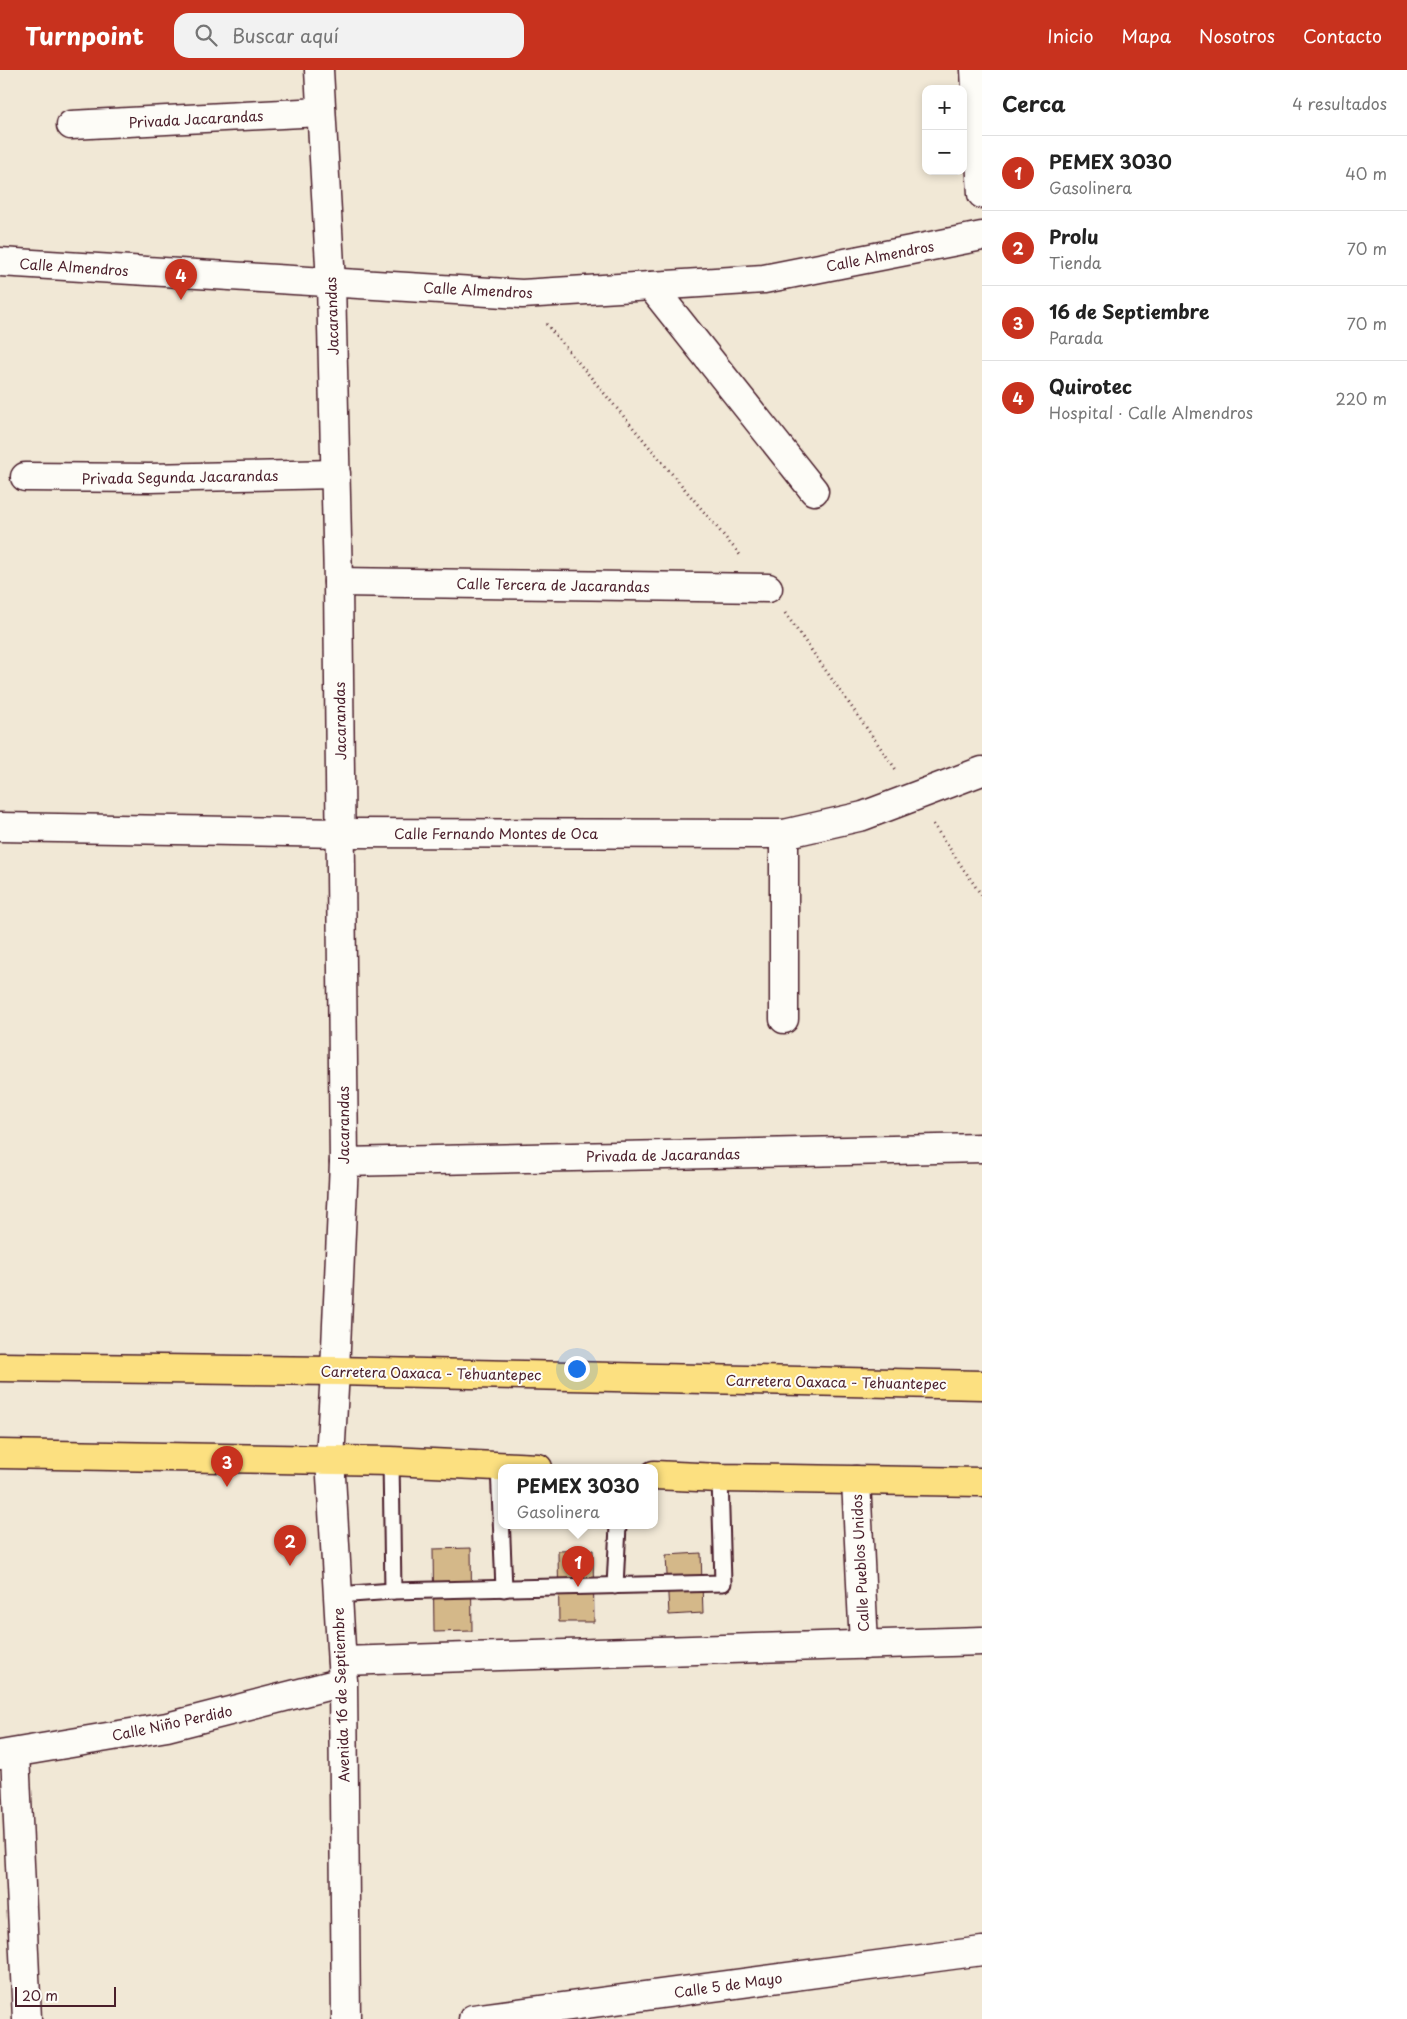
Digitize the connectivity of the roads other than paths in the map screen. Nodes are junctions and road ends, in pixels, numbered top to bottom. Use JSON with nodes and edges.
{"nodes":[{"id":1,"x":319,"y":70,"type":"edge"},
{"id":2,"x":975,"y":70,"type":"edge"},
{"id":3,"x":321,"y":112,"type":"junction"},
{"id":4,"x":71,"y":126,"type":"dead end"},
{"id":5,"x":982,"y":194,"type":"edge"},
{"id":6,"x":982,"y":236,"type":"edge"},
{"id":7,"x":0,"y":262,"type":"edge"},
{"id":8,"x":331,"y":283,"type":"junction"},
{"id":9,"x":651,"y":286,"type":"junction"},
{"id":10,"x":336,"y":474,"type":"junction"},
{"id":11,"x":25,"y":478,"type":"dead end"},
{"id":12,"x":814,"y":491,"type":"dead end"},
{"id":13,"x":338,"y":582,"type":"junction"},
{"id":14,"x":768,"y":588,"type":"road end"},
{"id":15,"x":982,"y":771,"type":"edge"},
{"id":16,"x":0,"y":827,"type":"edge"},
{"id":17,"x":341,"y":833,"type":"junction"},
{"id":18,"x":784,"y":834,"type":"junction"},
{"id":19,"x":784,"y":1019,"type":"dead end"},
{"id":20,"x":982,"y":1148,"type":"edge"},
{"id":21,"x":344,"y":1162,"type":"junction"},
{"id":22,"x":0,"y":1367,"type":"edge"},
{"id":23,"x":335,"y":1371,"type":"junction"},
{"id":24,"x":982,"y":1385,"type":"edge"},
{"id":25,"x":0,"y":1454,"type":"edge"},
{"id":26,"x":330,"y":1459,"type":"junction"},
{"id":27,"x":391,"y":1460,"type":"junction"},
{"id":28,"x":498,"y":1466,"type":"edge"},
{"id":29,"x":658,"y":1475,"type":"edge"},
{"id":30,"x":720,"y":1478,"type":"junction"},
{"id":31,"x":856,"y":1480,"type":"junction"},
{"id":32,"x":982,"y":1482,"type":"edge"},
{"id":33,"x":502,"y":1529,"type":"edge"},
{"id":34,"x":618,"y":1529,"type":"edge"},
{"id":35,"x":615,"y":1586,"type":"junction"},
{"id":36,"x":504,"y":1589,"type":"junction"},
{"id":37,"x":393,"y":1591,"type":"junction"},
{"id":38,"x":338,"y":1594,"type":"junction"},
{"id":39,"x":982,"y":1641,"type":"edge"},
{"id":40,"x":864,"y":1645,"type":"junction"},
{"id":41,"x":342,"y":1672,"type":"junction"},
{"id":42,"x":7,"y":1754,"type":"edge"},
{"id":43,"x":982,"y":1951,"type":"edge"},
{"id":44,"x":27,"y":2019,"type":"edge"},
{"id":45,"x":346,"y":2019,"type":"edge"},
{"id":46,"x":473,"y":2019,"type":"edge"}],
"edges":[{"from":1,"to":3,"type":"street","name":"Jacarandas"},
{"from":2,"to":5,"type":"street"},
{"from":3,"to":4,"type":"street","name":"Privada Jacarandas"},
{"from":3,"to":8,"type":"street","name":"Jacarandas"},
{"from":6,"to":9,"type":"street","name":"Calle Almendros"},
{"from":7,"to":8,"type":"street","name":"Calle Almendros"},
{"from":8,"to":9,"type":"street","name":"Calle Almendros"},
{"from":8,"to":10,"type":"street","name":"Jacarandas"},
{"from":9,"to":12,"type":"street"},
{"from":10,"to":11,"type":"street","name":"Privada Segunda Jacarandas"},
{"from":10,"to":13,"type":"street","name":"Jacarandas"},
{"from":13,"to":14,"type":"street","name":"Calle Tercera de Jacarandas"},
{"from":13,"to":17,"type":"street","name":"Jacarandas"},
{"from":15,"to":18,"type":"street","name":"Calle Fernando Montes de Oca"},
{"from":16,"to":17,"type":"street","name":"Calle Fernando Montes de Oca"},
{"from":17,"to":18,"type":"street","name":"Calle Fernando Montes de Oca"},
{"from":17,"to":21,"type":"street","name":"Jacarandas"},
{"from":18,"to":19,"type":"street"},
{"from":20,"to":21,"type":"street","name":"Privada de Jacarandas"},
{"from":21,"to":23,"type":"street","name":"Jacarandas"},
{"from":22,"to":23,"type":"main road","name":"Carretera Oaxaca - Tehuantepec"},
{"from":23,"to":24,"type":"main road","name":"Carretera Oaxaca - Tehuantepec"},
{"from":23,"to":26,"type":"street","name":"Avenida 16 de Septiembre"},
{"from":25,"to":26,"type":"main road"},
{"from":26,"to":27,"type":"main road"},
{"from":26,"to":38,"type":"street","name":"Avenida 16 de Septiembre"},
{"from":27,"to":28,"type":"main road"},
{"from":27,"to":37,"type":"lane"},
{"from":29,"to":30,"type":"main road"},
{"from":30,"to":31,"type":"main road"},
{"from":30,"to":35,"type":"lane"},
{"from":31,"to":32,"type":"main road"},
{"from":31,"to":40,"type":"street","name":"Calle Pueblos Unidos"},
{"from":33,"to":36,"type":"lane"},
{"from":34,"to":35,"type":"lane"},
{"from":35,"to":36,"type":"lane"},
{"from":36,"to":37,"type":"lane"},
{"from":37,"to":38,"type":"lane"},
{"from":38,"to":41,"type":"street","name":"Avenida 16 de Septiembre"},
{"from":39,"to":40,"type":"street","name":"Calle Niño Perdido"},
{"from":40,"to":41,"type":"street","name":"Calle Niño Perdido"},
{"from":41,"to":42,"type":"street","name":"Calle Niño Perdido"},
{"from":41,"to":45,"type":"street","name":"Avenida 16 de Septiembre"},
{"from":42,"to":44,"type":"street"},
{"from":43,"to":46,"type":"street","name":"Calle 5 de Mayo"}]}
